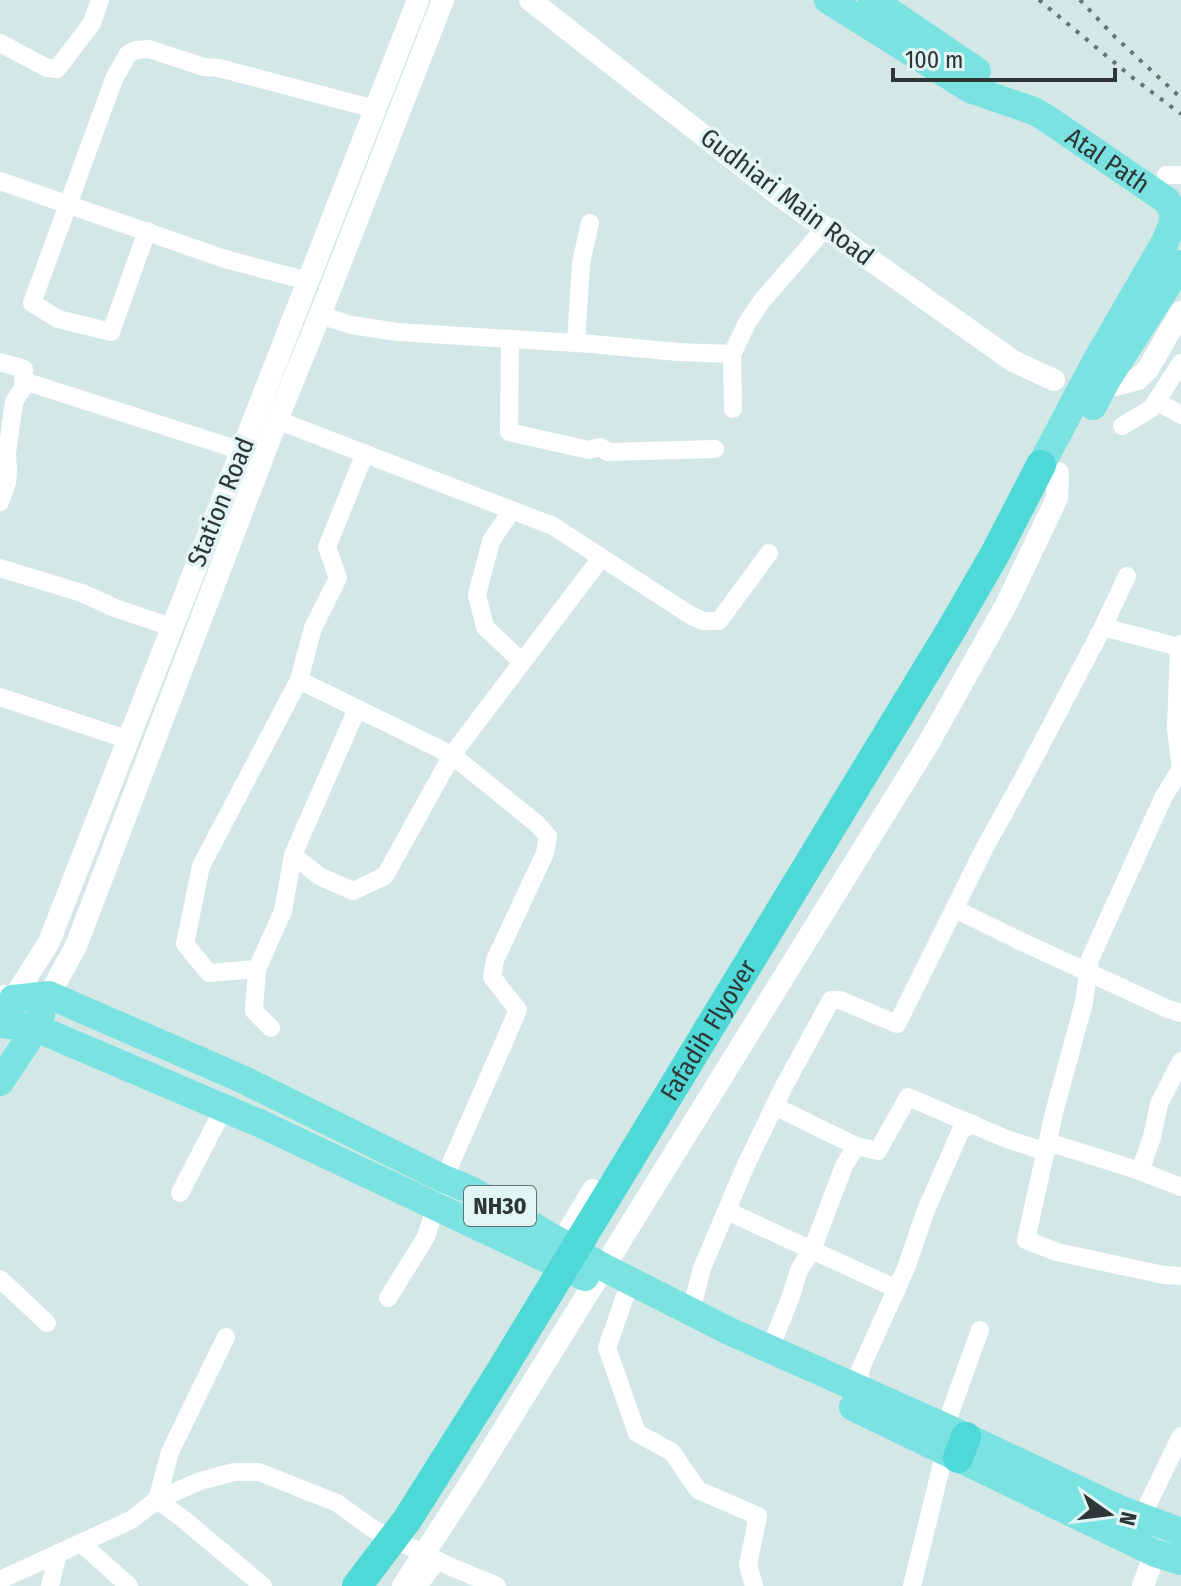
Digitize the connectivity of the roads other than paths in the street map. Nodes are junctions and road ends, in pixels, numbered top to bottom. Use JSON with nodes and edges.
{"nodes":[{"id":1,"x":100,"y":0,"type":"edge"},
{"id":2,"x":418,"y":0,"type":"edge"},
{"id":3,"x":443,"y":0,"type":"edge"},
{"id":4,"x":530,"y":0,"type":"edge"},
{"id":5,"x":828,"y":0,"type":"edge"},
{"id":6,"x":872,"y":0,"type":"edge"},
{"id":7,"x":0,"y":43,"type":"edge"},
{"id":8,"x":375,"y":109,"type":"junction"},
{"id":9,"x":1176,"y":180,"type":"edge"},
{"id":10,"x":0,"y":181,"type":"edge"},
{"id":11,"x":68,"y":205,"type":"junction"},
{"id":12,"x":590,"y":223,"type":"dead end"},
{"id":13,"x":825,"y":228,"type":"junction"},
{"id":14,"x":147,"y":231,"type":"junction"},
{"id":15,"x":1181,"y":264,"type":"edge"},
{"id":16,"x":308,"y":281,"type":"junction"},
{"id":17,"x":1181,"y":312,"type":"edge"},
{"id":18,"x":320,"y":315,"type":"junction"},
{"id":19,"x":510,"y":340,"type":"junction"},
{"id":20,"x":576,"y":343,"type":"junction"},
{"id":21,"x":732,"y":354,"type":"junction"},
{"id":22,"x":0,"y":362,"type":"edge"},
{"id":23,"x":1181,"y":363,"type":"edge"},
{"id":24,"x":1054,"y":380,"type":"dead end"},
{"id":25,"x":24,"y":381,"type":"junction"},
{"id":26,"x":1115,"y":385,"type":"dead end"},
{"id":27,"x":1156,"y":401,"type":"junction"},
{"id":28,"x":733,"y":409,"type":"dead end"},
{"id":29,"x":1179,"y":409,"type":"edge"},
{"id":30,"x":277,"y":420,"type":"junction"},
{"id":31,"x":1122,"y":426,"type":"dead end"},
{"id":32,"x":715,"y":449,"type":"dead end"},
{"id":33,"x":242,"y":451,"type":"junction"},
{"id":34,"x":365,"y":453,"type":"junction"},
{"id":35,"x":1049,"y":469,"type":"junction"},
{"id":36,"x":1033,"y":501,"type":"junction"},
{"id":37,"x":0,"y":502,"type":"edge"},
{"id":38,"x":512,"y":510,"type":"junction"},
{"id":39,"x":769,"y":553,"type":"dead end"},
{"id":40,"x":601,"y":558,"type":"junction"},
{"id":41,"x":0,"y":568,"type":"edge"},
{"id":42,"x":1127,"y":576,"type":"dead end"},
{"id":43,"x":171,"y":627,"type":"junction"},
{"id":44,"x":1103,"y":627,"type":"junction"},
{"id":45,"x":1180,"y":645,"type":"edge"},
{"id":46,"x":522,"y":662,"type":"junction"},
{"id":47,"x":299,"y":680,"type":"junction"},
{"id":48,"x":0,"y":697,"type":"edge"},
{"id":49,"x":357,"y":709,"type":"junction"},
{"id":50,"x":129,"y":740,"type":"junction"},
{"id":51,"x":452,"y":755,"type":"junction"},
{"id":52,"x":1181,"y":770,"type":"edge"},
{"id":53,"x":293,"y":855,"type":"junction"},
{"id":54,"x":955,"y":909,"type":"junction"},
{"id":55,"x":257,"y":969,"type":"junction"},
{"id":56,"x":1088,"y":973,"type":"junction"},
{"id":57,"x":49,"y":995,"type":"junction"},
{"id":58,"x":3,"y":1013,"type":"edge"},
{"id":59,"x":1181,"y":1013,"type":"edge"},
{"id":60,"x":36,"y":1028,"type":"junction"},
{"id":61,"x":271,"y":1028,"type":"dead end"},
{"id":62,"x":1181,"y":1061,"type":"edge"},
{"id":63,"x":0,"y":1082,"type":"edge"},
{"id":64,"x":774,"y":1106,"type":"junction"},
{"id":65,"x":224,"y":1108,"type":"junction"},
{"id":66,"x":973,"y":1124,"type":"junction"},
{"id":67,"x":856,"y":1146,"type":"junction"},
{"id":68,"x":1047,"y":1147,"type":"junction"},
{"id":69,"x":1140,"y":1171,"type":"junction"},
{"id":70,"x":444,"y":1179,"type":"junction"},
{"id":71,"x":1181,"y":1187,"type":"edge"},
{"id":72,"x":180,"y":1193,"type":"dead end"},
{"id":73,"x":436,"y":1206,"type":"junction"},
{"id":74,"x":728,"y":1210,"type":"junction"},
{"id":75,"x":812,"y":1250,"type":"junction"},
{"id":76,"x":556,"y":1252,"type":"junction"},
{"id":77,"x":599,"y":1274,"type":"junction"},
{"id":78,"x":1181,"y":1276,"type":"edge"},
{"id":79,"x":0,"y":1279,"type":"edge"},
{"id":80,"x":897,"y":1289,"type":"junction"},
{"id":81,"x":625,"y":1296,"type":"junction"},
{"id":82,"x":388,"y":1298,"type":"dead end"},
{"id":83,"x":691,"y":1311,"type":"junction"},
{"id":84,"x":47,"y":1323,"type":"dead end"},
{"id":85,"x":980,"y":1330,"type":"dead end"},
{"id":86,"x":226,"y":1337,"type":"dead end"},
{"id":87,"x":770,"y":1349,"type":"junction"},
{"id":88,"x":861,"y":1391,"type":"junction"},
{"id":89,"x":1181,"y":1436,"type":"edge"},
{"id":90,"x":953,"y":1443,"type":"junction"},
{"id":91,"x":157,"y":1500,"type":"junction"},
{"id":92,"x":1162,"y":1525,"type":"edge"},
{"id":93,"x":379,"y":1533,"type":"junction"},
{"id":94,"x":81,"y":1543,"type":"junction"},
{"id":95,"x":58,"y":1553,"type":"junction"},
{"id":96,"x":1168,"y":1557,"type":"edge"},
{"id":97,"x":431,"y":1558,"type":"junction"},
{"id":98,"x":0,"y":1580,"type":"edge"},
{"id":99,"x":50,"y":1586,"type":"edge"},
{"id":100,"x":129,"y":1586,"type":"edge"},
{"id":101,"x":263,"y":1586,"type":"edge"},
{"id":102,"x":339,"y":1586,"type":"edge"},
{"id":103,"x":357,"y":1586,"type":"edge"},
{"id":104,"x":383,"y":1586,"type":"edge"},
{"id":105,"x":403,"y":1586,"type":"edge"},
{"id":106,"x":418,"y":1586,"type":"edge"},
{"id":107,"x":497,"y":1586,"type":"edge"},
{"id":108,"x":754,"y":1586,"type":"edge"},
{"id":109,"x":912,"y":1586,"type":"edge"},
{"id":110,"x":1143,"y":1586,"type":"edge"}],
"edges":[{"from":1,"to":7,"type":"street"},
{"from":2,"to":8,"type":"street","name":"Station Road"},
{"from":3,"to":18,"type":"street","name":"Station Road"},
{"from":4,"to":13,"type":"street","name":"Gudhiari Main Road"},
{"from":5,"to":35,"type":"main road","name":"Atal Path"},
{"from":6,"to":9,"type":"main road","name":"Atal Path"},
{"from":8,"to":11,"type":"street"},
{"from":8,"to":16,"type":"street","name":"Station Road"},
{"from":10,"to":11,"type":"street"},
{"from":11,"to":14,"type":"street"},
{"from":11,"to":14,"type":"street"},
{"from":12,"to":20,"type":"street"},
{"from":13,"to":21,"type":"street"},
{"from":13,"to":24,"type":"street","name":"Gudhiari Main Road"},
{"from":14,"to":16,"type":"street"},
{"from":15,"to":35,"type":"main road"},
{"from":16,"to":33,"type":"street","name":"Station Road"},
{"from":17,"to":26,"type":"street"},
{"from":18,"to":19,"type":"street"},
{"from":18,"to":30,"type":"street","name":"Station Road"},
{"from":19,"to":20,"type":"street"},
{"from":19,"to":32,"type":"street"},
{"from":20,"to":21,"type":"street"},
{"from":21,"to":28,"type":"street"},
{"from":22,"to":25,"type":"street"},
{"from":23,"to":27,"type":"street"},
{"from":25,"to":33,"type":"street"},
{"from":25,"to":37,"type":"street"},
{"from":27,"to":29,"type":"street"},
{"from":27,"to":31,"type":"street"},
{"from":30,"to":34,"type":"street"},
{"from":30,"to":57,"type":"street","name":"Station Road"},
{"from":33,"to":43,"type":"street","name":"Station Road"},
{"from":34,"to":38,"type":"street"},
{"from":34,"to":47,"type":"street"},
{"from":35,"to":36,"type":"highway","name":"Fafadih Flyover"},
{"from":35,"to":76,"type":"street"},
{"from":35,"to":77,"type":"street"},
{"from":36,"to":103,"type":"highway","name":"Fafadih Flyover"},
{"from":36,"to":104,"type":"highway","name":"Fafadih Flyover"},
{"from":38,"to":40,"type":"street"},
{"from":38,"to":46,"type":"street"},
{"from":39,"to":40,"type":"street"},
{"from":40,"to":46,"type":"street"},
{"from":41,"to":43,"type":"street"},
{"from":42,"to":44,"type":"street"},
{"from":43,"to":50,"type":"street","name":"Station Road"},
{"from":44,"to":45,"type":"street"},
{"from":44,"to":54,"type":"street"},
{"from":45,"to":52,"type":"street"},
{"from":46,"to":51,"type":"street"},
{"from":47,"to":49,"type":"street"},
{"from":47,"to":55,"type":"street"},
{"from":48,"to":50,"type":"street"},
{"from":49,"to":51,"type":"street"},
{"from":49,"to":53,"type":"street"},
{"from":50,"to":58,"type":"street","name":"Station Road"},
{"from":51,"to":53,"type":"street"},
{"from":51,"to":70,"type":"street"},
{"from":52,"to":56,"type":"street"},
{"from":53,"to":55,"type":"street"},
{"from":54,"to":56,"type":"street"},
{"from":54,"to":64,"type":"street"},
{"from":55,"to":61,"type":"street"},
{"from":56,"to":59,"type":"street"},
{"from":56,"to":68,"type":"street"},
{"from":57,"to":58,"type":"main road","number":"NH30"},
{"from":57,"to":60,"type":"main road"},
{"from":57,"to":70,"type":"main road","number":"NH30"},
{"from":58,"to":60,"type":"main road"},
{"from":60,"to":63,"type":"main road"},
{"from":60,"to":65,"type":"main road","number":"NH30"},
{"from":62,"to":69,"type":"street"},
{"from":64,"to":67,"type":"street"},
{"from":64,"to":74,"type":"street"},
{"from":65,"to":72,"type":"street"},
{"from":65,"to":73,"type":"main road","number":"NH30"},
{"from":66,"to":67,"type":"street"},
{"from":66,"to":68,"type":"street"},
{"from":66,"to":80,"type":"street"},
{"from":67,"to":75,"type":"street"},
{"from":68,"to":69,"type":"street"},
{"from":68,"to":78,"type":"street"},
{"from":69,"to":71,"type":"street"},
{"from":70,"to":73,"type":"street"},
{"from":70,"to":76,"type":"main road","number":"NH30"},
{"from":73,"to":76,"type":"main road","number":"NH30"},
{"from":73,"to":82,"type":"street"},
{"from":74,"to":75,"type":"street"},
{"from":74,"to":83,"type":"street"},
{"from":75,"to":80,"type":"street"},
{"from":75,"to":87,"type":"street"},
{"from":76,"to":77,"type":"main road","number":"NH30"},
{"from":76,"to":93,"type":"street"},
{"from":77,"to":81,"type":"main road","number":"NH30"},
{"from":77,"to":83,"type":"main road","number":"NH30"},
{"from":77,"to":97,"type":"street"},
{"from":79,"to":84,"type":"street"},
{"from":80,"to":88,"type":"street"},
{"from":81,"to":90,"type":"main road","number":"NH30"},
{"from":81,"to":108,"type":"street"},
{"from":83,"to":87,"type":"main road","number":"NH30"},
{"from":85,"to":90,"type":"street"},
{"from":86,"to":91,"type":"street"},
{"from":87,"to":88,"type":"main road","number":"NH30"},
{"from":88,"to":90,"type":"main road","number":"NH30"},
{"from":89,"to":92,"type":"street"},
{"from":90,"to":92,"type":"main road","number":"NH30"},
{"from":90,"to":96,"type":"main road","number":"NH30"},
{"from":90,"to":109,"type":"street"},
{"from":91,"to":93,"type":"street"},
{"from":91,"to":94,"type":"street"},
{"from":91,"to":101,"type":"street"},
{"from":92,"to":96,"type":"street"},
{"from":93,"to":97,"type":"street"},
{"from":93,"to":102,"type":"street"},
{"from":94,"to":95,"type":"street"},
{"from":94,"to":100,"type":"street"},
{"from":95,"to":98,"type":"street"},
{"from":95,"to":99,"type":"street"},
{"from":96,"to":110,"type":"street"},
{"from":97,"to":105,"type":"street"},
{"from":97,"to":106,"type":"street"},
{"from":97,"to":107,"type":"street"}]}
